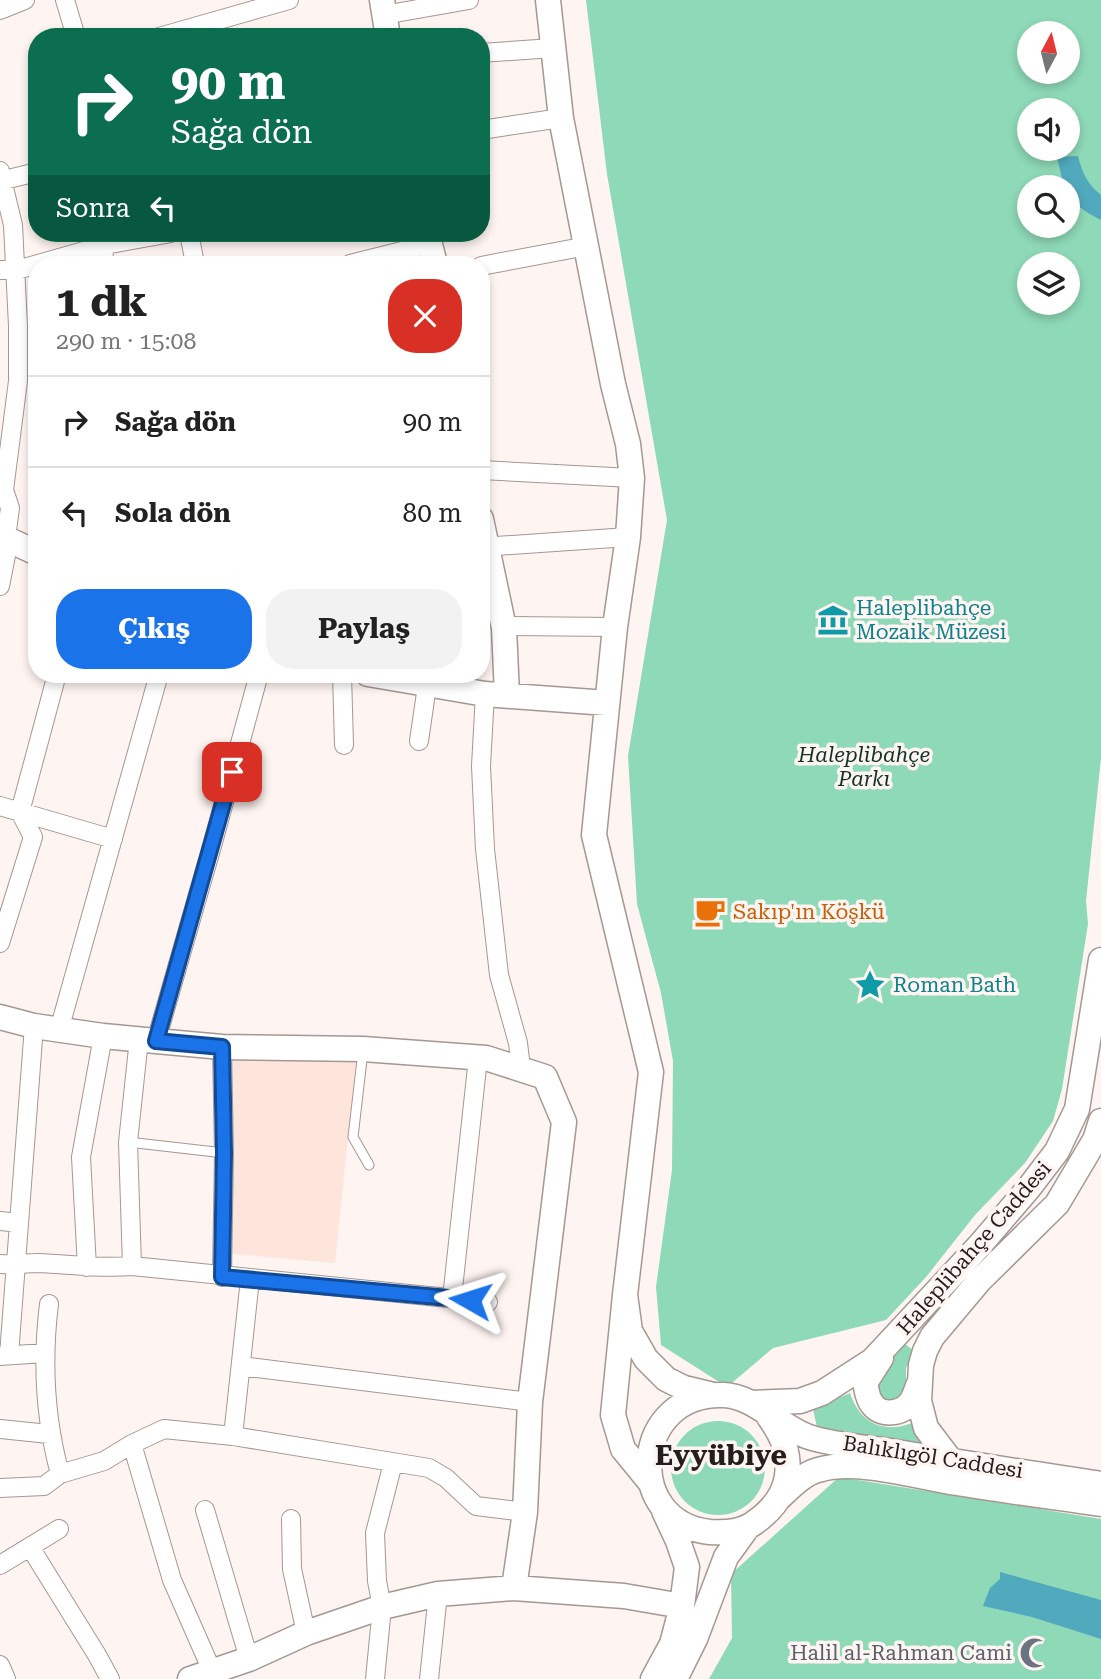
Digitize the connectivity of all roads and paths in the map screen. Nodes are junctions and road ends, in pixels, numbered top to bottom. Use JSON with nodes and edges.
{"nodes":[{"id":1,"x":26,"y":0,"type":"edge"},
{"id":2,"x":65,"y":0,"type":"edge"},
{"id":3,"x":289,"y":0,"type":"edge"},
{"id":4,"x":469,"y":0,"type":"edge"},
{"id":5,"x":548,"y":0,"type":"edge"},
{"id":6,"x":0,"y":10,"type":"edge"},
{"id":7,"x":385,"y":17,"type":"edge"},
{"id":8,"x":73,"y":28,"type":"edge"},
{"id":9,"x":191,"y":28,"type":"edge"},
{"id":10,"x":553,"y":47,"type":"junction"},
{"id":11,"x":490,"y":52,"type":"edge"},
{"id":12,"x":561,"y":118,"type":"junction"},
{"id":13,"x":490,"y":129,"type":"edge"},
{"id":14,"x":28,"y":174,"type":"edge"},
{"id":15,"x":1,"y":178,"type":"edge"},
{"id":16,"x":96,"y":242,"type":"edge"},
{"id":17,"x":587,"y":246,"type":"junction"},
{"id":18,"x":431,"y":247,"type":"edge"},
{"id":19,"x":52,"y":256,"type":"edge"},
{"id":20,"x":388,"y":256,"type":"edge"},
{"id":21,"x":28,"y":264,"type":"edge"},
{"id":22,"x":490,"y":264,"type":"edge"},
{"id":23,"x":8,"y":270,"type":"edge"},
{"id":24,"x":490,"y":470,"type":"edge"},
{"id":25,"x":632,"y":478,"type":"junction"},
{"id":26,"x":628,"y":537,"type":"junction"},
{"id":27,"x":5,"y":540,"type":"edge"},
{"id":28,"x":490,"y":547,"type":"edge"},
{"id":29,"x":28,"y":549,"type":"edge"},
{"id":30,"x":490,"y":572,"type":"edge"},
{"id":31,"x":0,"y":586,"type":"edge"},
{"id":32,"x":503,"y":626,"type":"junction"},
{"id":33,"x":615,"y":627,"type":"junction"},
{"id":34,"x":55,"y":683,"type":"edge"},
{"id":35,"x":156,"y":683,"type":"edge"},
{"id":36,"x":256,"y":683,"type":"edge"},
{"id":37,"x":342,"y":683,"type":"edge"},
{"id":38,"x":427,"y":683,"type":"edge"},
{"id":39,"x":441,"y":683,"type":"edge"},
{"id":40,"x":496,"y":695,"type":"junction"},
{"id":41,"x":607,"y":702,"type":"junction"},
{"id":42,"x":419,"y":741,"type":"dead end"},
{"id":43,"x":344,"y":745,"type":"dead end"},
{"id":44,"x":0,"y":806,"type":"edge"},
{"id":45,"x":20,"y":812,"type":"junction"},
{"id":46,"x":113,"y":839,"type":"junction"},
{"id":47,"x":0,"y":943,"type":"edge"},
{"id":48,"x":1101,"y":960,"type":"edge"},
{"id":49,"x":0,"y":1017,"type":"edge"},
{"id":50,"x":34,"y":1026,"type":"junction"},
{"id":51,"x":59,"y":1030,"type":"junction"},
{"id":52,"x":103,"y":1036,"type":"junction"},
{"id":53,"x":148,"y":1040,"type":"junction"},
{"id":54,"x":222,"y":1047,"type":"junction"},
{"id":55,"x":363,"y":1049,"type":"junction"},
{"id":56,"x":478,"y":1058,"type":"junction"},
{"id":57,"x":521,"y":1068,"type":"junction"},
{"id":58,"x":1101,"y":1121,"type":"edge"},
{"id":59,"x":128,"y":1142,"type":"junction"},
{"id":60,"x":224,"y":1153,"type":"junction"},
{"id":61,"x":369,"y":1165,"type":"dead end"},
{"id":62,"x":0,"y":1221,"type":"edge"},
{"id":63,"x":19,"y":1223,"type":"junction"},
{"id":64,"x":8,"y":1265,"type":"edge"},
{"id":65,"x":132,"y":1266,"type":"junction"},
{"id":66,"x":87,"y":1268,"type":"junction"},
{"id":67,"x":222,"y":1277,"type":"junction"},
{"id":68,"x":250,"y":1279,"type":"junction"},
{"id":69,"x":625,"y":1295,"type":"junction"},
{"id":70,"x":452,"y":1298,"type":"junction"},
{"id":71,"x":488,"y":1302,"type":"dead end"},
{"id":72,"x":49,"y":1304,"type":"dead end"},
{"id":73,"x":894,"y":1340,"type":"junction"},
{"id":74,"x":45,"y":1353,"type":"junction"},
{"id":75,"x":5,"y":1356,"type":"edge"},
{"id":76,"x":241,"y":1366,"type":"junction"},
{"id":77,"x":920,"y":1381,"type":"junction"},
{"id":78,"x":709,"y":1394,"type":"junction"},
{"id":79,"x":530,"y":1402,"type":"junction"},
{"id":80,"x":761,"y":1410,"type":"junction"},
{"id":81,"x":0,"y":1429,"type":"edge"},
{"id":82,"x":49,"y":1434,"type":"junction"},
{"id":83,"x":233,"y":1436,"type":"junction"},
{"id":84,"x":132,"y":1444,"type":"junction"},
{"id":85,"x":951,"y":1461,"type":"junction"},
{"id":86,"x":393,"y":1463,"type":"junction"},
{"id":87,"x":60,"y":1474,"type":"junction"},
{"id":88,"x":1101,"y":1484,"type":"edge"},
{"id":89,"x":0,"y":1488,"type":"edge"},
{"id":90,"x":656,"y":1493,"type":"junction"},
{"id":91,"x":779,"y":1498,"type":"junction"},
{"id":92,"x":1101,"y":1504,"type":"edge"},
{"id":93,"x":205,"y":1510,"type":"dead end"},
{"id":94,"x":525,"y":1512,"type":"junction"},
{"id":95,"x":291,"y":1519,"type":"dead end"},
{"id":96,"x":747,"y":1528,"type":"junction"},
{"id":97,"x":59,"y":1529,"type":"dead end"},
{"id":98,"x":30,"y":1547,"type":"junction"},
{"id":99,"x":0,"y":1564,"type":"edge"},
{"id":100,"x":514,"y":1588,"type":"junction"},
{"id":101,"x":438,"y":1594,"type":"junction"},
{"id":102,"x":682,"y":1606,"type":"junction"},
{"id":103,"x":382,"y":1607,"type":"junction"},
{"id":104,"x":306,"y":1633,"type":"junction"},
{"id":105,"x":249,"y":1659,"type":"junction"},
{"id":106,"x":0,"y":1665,"type":"edge"},
{"id":107,"x":201,"y":1675,"type":"edge"},
{"id":108,"x":6,"y":1679,"type":"edge"},
{"id":109,"x":110,"y":1679,"type":"edge"},
{"id":110,"x":375,"y":1679,"type":"edge"},
{"id":111,"x":429,"y":1679,"type":"edge"},
{"id":112,"x":653,"y":1679,"type":"edge"},
{"id":113,"x":675,"y":1679,"type":"edge"}],
"edges":[{"from":1,"to":6,"type":"street"},
{"from":2,"to":8,"type":"street"},
{"from":3,"to":9,"type":"street"},
{"from":4,"to":7,"type":"street"},
{"from":5,"to":10,"type":"street"},
{"from":10,"to":11,"type":"street"},
{"from":10,"to":12,"type":"street"},
{"from":12,"to":13,"type":"street"},
{"from":12,"to":17,"type":"street"},
{"from":14,"to":15,"type":"street"},
{"from":15,"to":23,"type":"street"},
{"from":16,"to":19,"type":"street"},
{"from":17,"to":22,"type":"street"},
{"from":17,"to":25,"type":"street"},
{"from":18,"to":20,"type":"street"},
{"from":21,"to":23,"type":"street"},
{"from":23,"to":27,"type":"street"},
{"from":24,"to":25,"type":"street"},
{"from":25,"to":26,"type":"street"},
{"from":26,"to":28,"type":"street"},
{"from":26,"to":33,"type":"street"},
{"from":27,"to":29,"type":"street"},
{"from":27,"to":31,"type":"street"},
{"from":30,"to":32,"type":"street"},
{"from":32,"to":33,"type":"street"},
{"from":32,"to":40,"type":"street"},
{"from":33,"to":41,"type":"street"},
{"from":34,"to":45,"type":"street"},
{"from":35,"to":46,"type":"street"},
{"from":36,"to":53,"type":"street"},
{"from":37,"to":43,"type":"street"},
{"from":38,"to":42,"type":"street"},
{"from":39,"to":40,"type":"street"},
{"from":40,"to":41,"type":"street"},
{"from":40,"to":57,"type":"street"},
{"from":41,"to":69,"type":"street"},
{"from":44,"to":45,"type":"street"},
{"from":45,"to":46,"type":"street"},
{"from":45,"to":47,"type":"street"},
{"from":46,"to":51,"type":"street"},
{"from":48,"to":73,"type":"street","name":"Haleplibahçe Caddesi"},
{"from":49,"to":50,"type":"street"},
{"from":50,"to":51,"type":"street"},
{"from":50,"to":63,"type":"street"},
{"from":51,"to":52,"type":"street"},
{"from":52,"to":53,"type":"street"},
{"from":52,"to":66,"type":"street"},
{"from":53,"to":54,"type":"street"},
{"from":53,"to":59,"type":"street"},
{"from":54,"to":55,"type":"street"},
{"from":54,"to":60,"type":"street"},
{"from":55,"to":56,"type":"street"},
{"from":55,"to":61,"type":"lane"},
{"from":56,"to":57,"type":"street"},
{"from":56,"to":70,"type":"street"},
{"from":57,"to":79,"type":"street"},
{"from":58,"to":77,"type":"street","name":"Haleplibahçe Caddesi"},
{"from":59,"to":60,"type":"lane"},
{"from":59,"to":65,"type":"street"},
{"from":60,"to":67,"type":"street"},
{"from":62,"to":63,"type":"street"},
{"from":63,"to":64,"type":"street"},
{"from":64,"to":66,"type":"street"},
{"from":64,"to":75,"type":"street"},
{"from":65,"to":66,"type":"street"},
{"from":65,"to":67,"type":"street"},
{"from":67,"to":68,"type":"street"},
{"from":68,"to":70,"type":"street"},
{"from":68,"to":76,"type":"street"},
{"from":69,"to":78,"type":"street"},
{"from":69,"to":90,"type":"street"},
{"from":70,"to":71,"type":"street"},
{"from":72,"to":74,"type":"street"},
{"from":73,"to":77,"type":"street"},
{"from":73,"to":80,"type":"street","name":"Haleplibahçe Caddesi"},
{"from":74,"to":75,"type":"street"},
{"from":74,"to":82,"type":"street"},
{"from":76,"to":79,"type":"street"},
{"from":76,"to":83,"type":"street"},
{"from":77,"to":85,"type":"street","name":"Haleplibahçe Caddesi"},
{"from":78,"to":80,"type":"street"},
{"from":78,"to":90,"type":"street"},
{"from":79,"to":94,"type":"street"},
{"from":80,"to":85,"type":"street","name":"Balıklıgöl Caddesi"},
{"from":80,"to":91,"type":"street"},
{"from":81,"to":82,"type":"street"},
{"from":82,"to":87,"type":"street"},
{"from":83,"to":84,"type":"street"},
{"from":83,"to":86,"type":"street"},
{"from":84,"to":87,"type":"street"},
{"from":84,"to":107,"type":"street"},
{"from":85,"to":88,"type":"street","name":"Balıklıgöl Caddesi"},
{"from":86,"to":94,"type":"street"},
{"from":86,"to":103,"type":"street"},
{"from":87,"to":89,"type":"street"},
{"from":90,"to":96,"type":"street"},
{"from":90,"to":102,"type":"street"},
{"from":91,"to":92,"type":"street","name":"Balıklıgöl Caddesi"},
{"from":91,"to":96,"type":"street"},
{"from":93,"to":105,"type":"street"},
{"from":94,"to":100,"type":"street"},
{"from":95,"to":104,"type":"street"},
{"from":96,"to":113,"type":"street"},
{"from":97,"to":98,"type":"street"},
{"from":98,"to":99,"type":"street"},
{"from":98,"to":109,"type":"street"},
{"from":100,"to":101,"type":"street"},
{"from":100,"to":102,"type":"street"},
{"from":101,"to":103,"type":"street"},
{"from":101,"to":111,"type":"street"},
{"from":102,"to":112,"type":"street"},
{"from":103,"to":104,"type":"street"},
{"from":103,"to":110,"type":"street"},
{"from":104,"to":105,"type":"street"},
{"from":105,"to":107,"type":"street"},
{"from":106,"to":108,"type":"street"}]}
